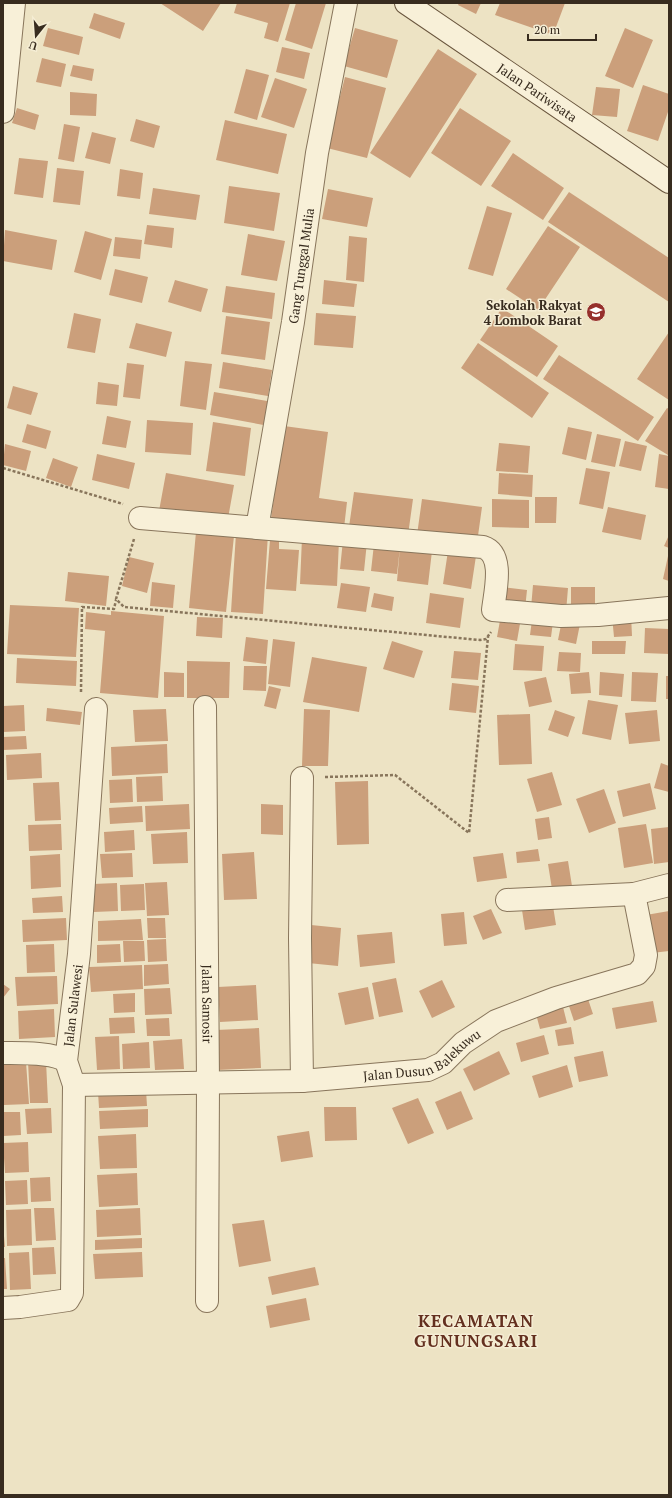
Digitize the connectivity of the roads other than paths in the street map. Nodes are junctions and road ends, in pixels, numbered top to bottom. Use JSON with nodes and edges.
{"nodes":[{"id":1,"x":14,"y":3,"type":"edge"},
{"id":2,"x":346,"y":3,"type":"edge"},
{"id":3,"x":406,"y":3,"type":"edge"},
{"id":4,"x":3,"y":112,"type":"edge"},
{"id":5,"x":669,"y":182,"type":"edge"},
{"id":6,"x":140,"y":518,"type":"road end"},
{"id":7,"x":257,"y":528,"type":"junction"},
{"id":8,"x":669,"y":608,"type":"edge"},
{"id":9,"x":205,"y":707,"type":"dead end"},
{"id":10,"x":96,"y":710,"type":"road end"},
{"id":11,"x":302,"y":778,"type":"road end"},
{"id":12,"x":669,"y":885,"type":"edge"},
{"id":13,"x":634,"y":894,"type":"junction"},
{"id":14,"x":507,"y":900,"type":"dead end"},
{"id":15,"x":3,"y":1053,"type":"edge"},
{"id":16,"x":66,"y":1061,"type":"junction"},
{"id":17,"x":302,"y":1081,"type":"junction"},
{"id":18,"x":208,"y":1083,"type":"junction"},
{"id":19,"x":74,"y":1085,"type":"junction"},
{"id":20,"x":207,"y":1301,"type":"dead end"},
{"id":21,"x":3,"y":1308,"type":"edge"}],
"edges":[{"from":1,"to":4,"type":"street"},
{"from":2,"to":7,"type":"street","name":"Gang Tunggal Mulia"},
{"from":3,"to":5,"type":"street","name":"Jalan Pariwisata"},
{"from":6,"to":7,"type":"street"},
{"from":7,"to":8,"type":"street"},
{"from":9,"to":18,"type":"street","name":"Jalan Samosir"},
{"from":10,"to":16,"type":"street","name":"Jalan Sulawesi"},
{"from":11,"to":17,"type":"street"},
{"from":12,"to":13,"type":"street"},
{"from":13,"to":14,"type":"street"},
{"from":13,"to":17,"type":"street","name":"Jalan Dusun Balekuwu"},
{"from":15,"to":16,"type":"street"},
{"from":16,"to":19,"type":"street","name":"Jalan Sulawesi"},
{"from":17,"to":18,"type":"street","name":"Jalan Dusun Balekuwu"},
{"from":18,"to":19,"type":"street","name":"Jalan Dusun Balekuwu"},
{"from":18,"to":20,"type":"street","name":"Jalan Samosir"},
{"from":19,"to":21,"type":"street","name":"Jalan Sulawesi"}]}
